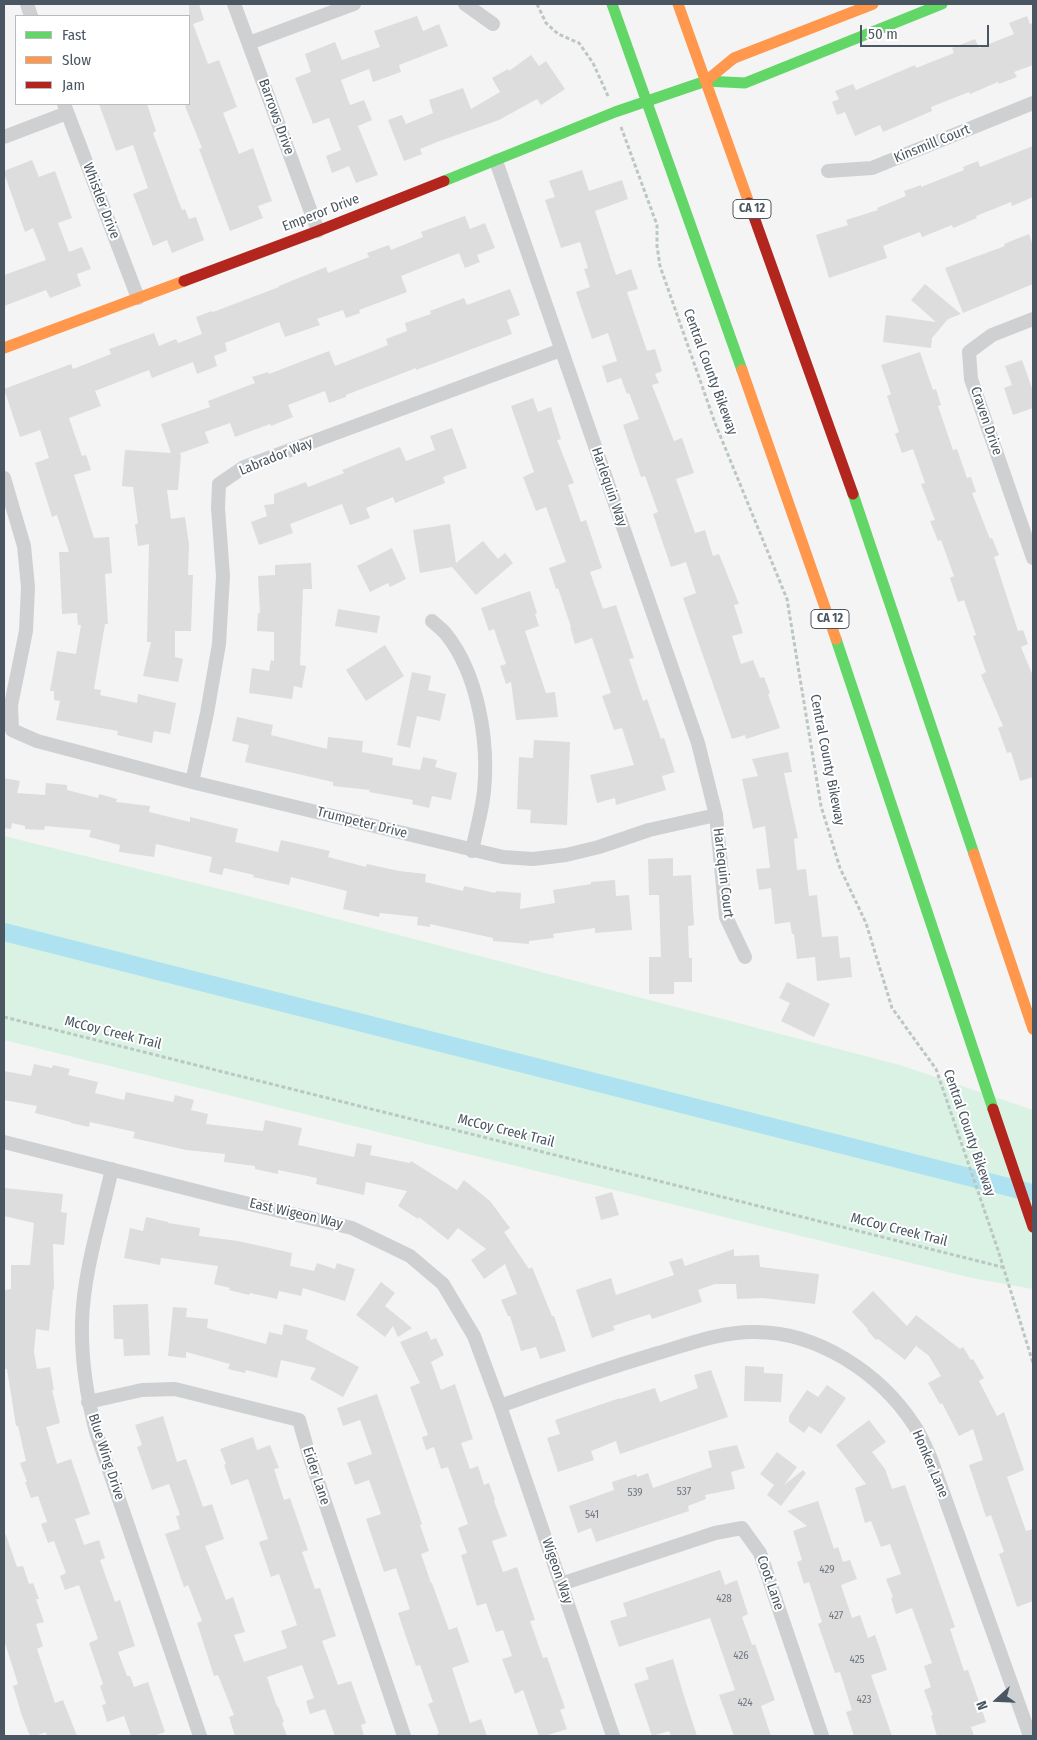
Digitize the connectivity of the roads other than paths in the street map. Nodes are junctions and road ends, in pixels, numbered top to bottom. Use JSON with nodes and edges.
{"nodes":[{"id":1,"x":234,"y":4,"type":"edge"},
{"id":2,"x":354,"y":4,"type":"edge"},
{"id":3,"x":466,"y":4,"type":"edge"},
{"id":4,"x":612,"y":4,"type":"edge"},
{"id":5,"x":678,"y":4,"type":"edge"},
{"id":6,"x":873,"y":4,"type":"edge"},
{"id":7,"x":942,"y":4,"type":"edge"},
{"id":8,"x":493,"y":24,"type":"dead end"},
{"id":9,"x":249,"y":42,"type":"junction"},
{"id":10,"x":706,"y":81,"type":"junction"},
{"id":11,"x":647,"y":100,"type":"junction"},
{"id":12,"x":1033,"y":103,"type":"edge"},
{"id":13,"x":66,"y":108,"type":"edge"},
{"id":14,"x":4,"y":137,"type":"edge"},
{"id":15,"x":496,"y":161,"type":"junction"},
{"id":16,"x":828,"y":171,"type":"dead end"},
{"id":17,"x":318,"y":231,"type":"junction"},
{"id":18,"x":138,"y":298,"type":"junction"},
{"id":19,"x":1033,"y":319,"type":"edge"},
{"id":20,"x":4,"y":348,"type":"edge"},
{"id":21,"x":561,"y":350,"type":"junction"},
{"id":22,"x":4,"y":478,"type":"edge"},
{"id":23,"x":1029,"y":531,"type":"edge"},
{"id":24,"x":1033,"y":558,"type":"edge"},
{"id":25,"x":432,"y":621,"type":"dead end"},
{"id":26,"x":192,"y":782,"type":"junction"},
{"id":27,"x":716,"y":815,"type":"junction"},
{"id":28,"x":472,"y":851,"type":"junction"},
{"id":29,"x":745,"y":957,"type":"dead end"},
{"id":30,"x":1033,"y":1029,"type":"edge"},
{"id":31,"x":4,"y":1142,"type":"edge"},
{"id":32,"x":112,"y":1169,"type":"junction"},
{"id":33,"x":1033,"y":1227,"type":"edge"},
{"id":34,"x":88,"y":1402,"type":"junction"},
{"id":35,"x":500,"y":1406,"type":"junction"},
{"id":36,"x":561,"y":1584,"type":"junction"},
{"id":37,"x":200,"y":1736,"type":"edge"},
{"id":38,"x":404,"y":1736,"type":"edge"},
{"id":39,"x":613,"y":1736,"type":"edge"},
{"id":40,"x":822,"y":1736,"type":"edge"},
{"id":41,"x":1030,"y":1736,"type":"edge"}],
"edges":[{"from":1,"to":9,"type":"street","name":"Barrows Drive"},
{"from":2,"to":9,"type":"street"},
{"from":3,"to":8,"type":"street"},
{"from":4,"to":11,"type":"main road","number":"CA 12"},
{"from":5,"to":10,"type":"main road","number":"CA 12"},
{"from":6,"to":10,"type":"main road"},
{"from":7,"to":10,"type":"main road"},
{"from":9,"to":17,"type":"street","name":"Barrows Drive"},
{"from":10,"to":11,"type":"main road","name":"Emperor Drive"},
{"from":10,"to":30,"type":"main road","number":"CA 12"},
{"from":11,"to":15,"type":"main road","name":"Emperor Drive"},
{"from":11,"to":33,"type":"main road","number":"CA 12"},
{"from":12,"to":16,"type":"street","name":"Kinsmill Court"},
{"from":13,"to":14,"type":"street"},
{"from":13,"to":18,"type":"street","name":"Whistler Drive"},
{"from":15,"to":17,"type":"main road","name":"Emperor Drive"},
{"from":15,"to":21,"type":"street","name":"Harlequin Way"},
{"from":17,"to":18,"type":"main road","name":"Emperor Drive"},
{"from":18,"to":20,"type":"main road","name":"Emperor Drive"},
{"from":19,"to":23,"type":"street","name":"Craven Drive"},
{"from":21,"to":26,"type":"street","name":"Labrador Way"},
{"from":21,"to":27,"type":"street","name":"Harlequin Way"},
{"from":22,"to":26,"type":"street","name":"Trumpeter Drive"},
{"from":23,"to":24,"type":"street","name":"Craven Drive"},
{"from":25,"to":28,"type":"street"},
{"from":26,"to":28,"type":"street","name":"Trumpeter Drive"},
{"from":27,"to":28,"type":"street","name":"Trumpeter Drive"},
{"from":27,"to":29,"type":"street","name":"Harlequin Court"},
{"from":31,"to":32,"type":"street","name":"East Wigeon Way"},
{"from":32,"to":34,"type":"street","name":"Blue Wing Drive"},
{"from":32,"to":35,"type":"street","name":"East Wigeon Way"},
{"from":34,"to":37,"type":"street","name":"Blue Wing Drive"},
{"from":34,"to":38,"type":"street","name":"Eider Lane"},
{"from":35,"to":36,"type":"street","name":"Wigeon Way"},
{"from":35,"to":41,"type":"street","name":"Honker Lane"},
{"from":36,"to":39,"type":"street","name":"Wigeon Way"},
{"from":36,"to":40,"type":"street","name":"Coot Lane"}]}
